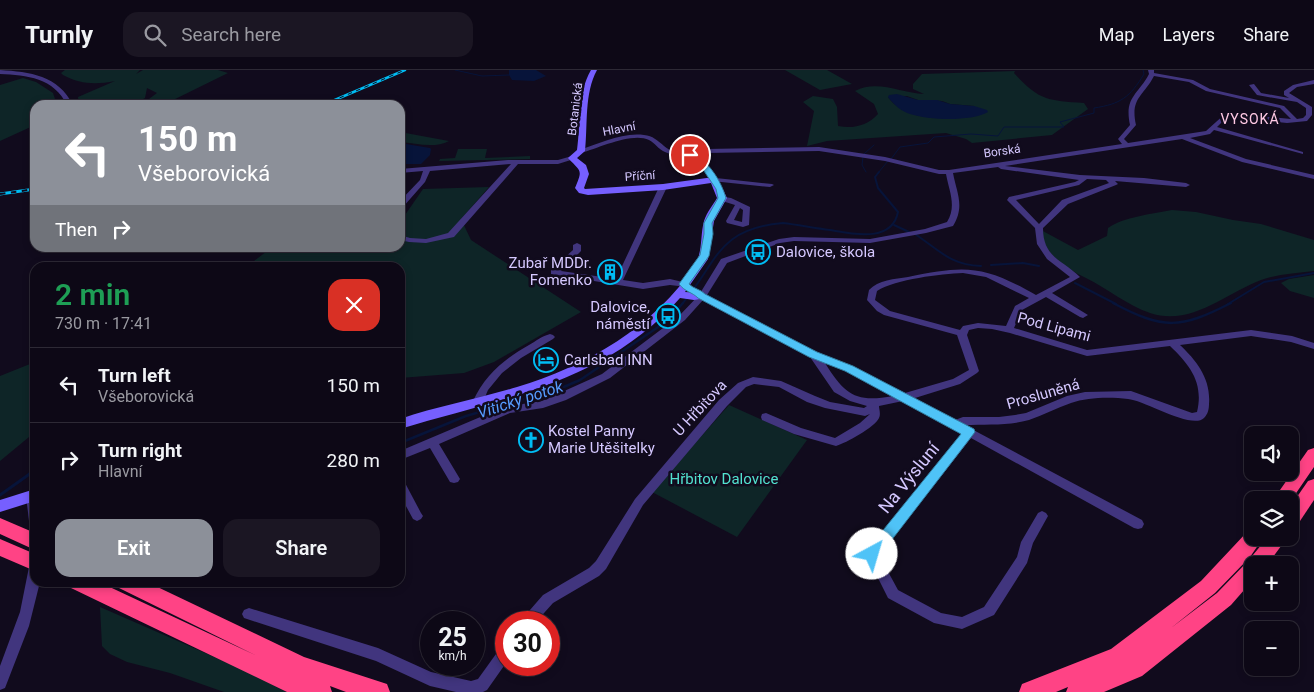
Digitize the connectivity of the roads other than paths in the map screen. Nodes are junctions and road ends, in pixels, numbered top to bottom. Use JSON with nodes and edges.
{"nodes":[{"id":1,"x":594,"y":70,"type":"edge"},
{"id":2,"x":0,"y":72,"type":"edge"},
{"id":3,"x":1151,"y":72,"type":"edge"},
{"id":4,"x":1314,"y":82,"type":"edge"},
{"id":5,"x":1252,"y":85,"type":"dead end"},
{"id":6,"x":68,"y":100,"type":"edge"},
{"id":7,"x":1299,"y":101,"type":"junction"},
{"id":8,"x":1306,"y":105,"type":"junction"},
{"id":9,"x":1314,"y":107,"type":"edge"},
{"id":10,"x":1296,"y":122,"type":"junction"},
{"id":11,"x":1213,"y":128,"type":"junction"},
{"id":12,"x":1180,"y":136,"type":"junction"},
{"id":13,"x":1125,"y":144,"type":"junction"},
{"id":14,"x":581,"y":151,"type":"junction"},
{"id":15,"x":1301,"y":153,"type":"dead end"},
{"id":16,"x":690,"y":155,"type":"junction"},
{"id":17,"x":572,"y":158,"type":"junction"},
{"id":18,"x":516,"y":162,"type":"junction"},
{"id":19,"x":995,"y":165,"type":"junction"},
{"id":20,"x":428,"y":168,"type":"junction"},
{"id":21,"x":405,"y":170,"type":"edge"},
{"id":22,"x":949,"y":172,"type":"junction"},
{"id":23,"x":1080,"y":177,"type":"junction"},
{"id":24,"x":1314,"y":177,"type":"edge"},
{"id":25,"x":1109,"y":179,"type":"junction"},
{"id":26,"x":714,"y":180,"type":"junction"},
{"id":27,"x":770,"y":185,"type":"dead end"},
{"id":28,"x":1186,"y":185,"type":"dead end"},
{"id":29,"x":663,"y":187,"type":"junction"},
{"id":30,"x":722,"y":198,"type":"junction"},
{"id":31,"x":405,"y":200,"type":"edge"},
{"id":32,"x":739,"y":204,"type":"junction"},
{"id":33,"x":1039,"y":228,"type":"junction"},
{"id":34,"x":405,"y":239,"type":"edge"},
{"id":35,"x":577,"y":245,"type":"dead end"},
{"id":36,"x":618,"y":283,"type":"junction"},
{"id":37,"x":689,"y":292,"type":"junction"},
{"id":38,"x":1046,"y":293,"type":"junction"},
{"id":39,"x":1035,"y":298,"type":"junction"},
{"id":40,"x":1083,"y":315,"type":"dead end"},
{"id":41,"x":1009,"y":330,"type":"junction"},
{"id":42,"x":963,"y":332,"type":"junction"},
{"id":43,"x":550,"y":337,"type":"dead end"},
{"id":44,"x":1173,"y":343,"type":"junction"},
{"id":45,"x":1314,"y":346,"type":"edge"},
{"id":46,"x":813,"y":354,"type":"junction"},
{"id":47,"x":904,"y":397,"type":"junction"},
{"id":48,"x":478,"y":401,"type":"junction"},
{"id":49,"x":873,"y":405,"type":"junction"},
{"id":50,"x":766,"y":417,"type":"dead end"},
{"id":51,"x":405,"y":423,"type":"edge"},
{"id":52,"x":955,"y":425,"type":"junction"},
{"id":53,"x":969,"y":432,"type":"junction"},
{"id":54,"x":432,"y":442,"type":"junction"},
{"id":55,"x":405,"y":454,"type":"edge"},
{"id":56,"x":1314,"y":454,"type":"edge"},
{"id":57,"x":454,"y":480,"type":"dead end"},
{"id":58,"x":1314,"y":486,"type":"edge"},
{"id":59,"x":1288,"y":491,"type":"edge"},
{"id":60,"x":405,"y":493,"type":"edge"},
{"id":61,"x":30,"y":497,"type":"edge"},
{"id":62,"x":0,"y":506,"type":"edge"},
{"id":63,"x":1299,"y":508,"type":"edge"},
{"id":64,"x":417,"y":516,"type":"dead end"},
{"id":65,"x":1042,"y":516,"type":"dead end"},
{"id":66,"x":1138,"y":524,"type":"dead end"},
{"id":67,"x":0,"y":526,"type":"edge"},
{"id":68,"x":30,"y":540,"type":"edge"},
{"id":69,"x":0,"y":546,"type":"edge"},
{"id":70,"x":1247,"y":546,"type":"edge"},
{"id":71,"x":1271,"y":546,"type":"edge"},
{"id":72,"x":1263,"y":556,"type":"edge"},
{"id":73,"x":30,"y":561,"type":"edge"},
{"id":74,"x":1244,"y":577,"type":"edge"},
{"id":75,"x":31,"y":587,"type":"edge"},
{"id":76,"x":88,"y":587,"type":"edge"},
{"id":77,"x":136,"y":587,"type":"edge"},
{"id":78,"x":538,"y":611,"type":"edge"},
{"id":79,"x":249,"y":614,"type":"dead end"},
{"id":80,"x":495,"y":667,"type":"edge"},
{"id":81,"x":0,"y":683,"type":"edge"},
{"id":82,"x":299,"y":687,"type":"edge"},
{"id":83,"x":321,"y":692,"type":"edge"},
{"id":84,"x":380,"y":692,"type":"edge"},
{"id":85,"x":1030,"y":692,"type":"edge"},
{"id":86,"x":1078,"y":692,"type":"edge"}],
"edges":[{"from":1,"to":14,"type":"street","name":"Botanická"},
{"from":2,"to":6,"type":"street"},
{"from":3,"to":10,"type":"street"},
{"from":3,"to":13,"type":"street"},
{"from":4,"to":7,"type":"street"},
{"from":5,"to":7,"type":"street"},
{"from":7,"to":8,"type":"street"},
{"from":8,"to":9,"type":"street"},
{"from":8,"to":10,"type":"street"},
{"from":10,"to":11,"type":"street","name":"Borská"},
{"from":11,"to":12,"type":"street","name":"Borská"},
{"from":11,"to":15,"type":"street"},
{"from":12,"to":13,"type":"street","name":"Borská"},
{"from":12,"to":24,"type":"street"},
{"from":13,"to":19,"type":"street","name":"Borská"},
{"from":14,"to":16,"type":"street","name":"Hlavní"},
{"from":14,"to":17,"type":"street","name":"Hlavní"},
{"from":16,"to":22,"type":"street","name":"Borská"},
{"from":16,"to":26,"type":"street"},
{"from":17,"to":18,"type":"street","name":"Hlavní"},
{"from":17,"to":29,"type":"street","name":"Příční"},
{"from":18,"to":20,"type":"street","name":"Hlavní"},
{"from":18,"to":34,"type":"street"},
{"from":19,"to":22,"type":"street","name":"Borská"},
{"from":19,"to":23,"type":"street"},
{"from":20,"to":21,"type":"street","name":"Hlavní"},
{"from":20,"to":31,"type":"street"},
{"from":22,"to":37,"type":"street"},
{"from":23,"to":25,"type":"street"},
{"from":23,"to":33,"type":"street"},
{"from":25,"to":28,"type":"street"},
{"from":25,"to":33,"type":"street"},
{"from":26,"to":27,"type":"street","name":"Příční"},
{"from":26,"to":29,"type":"street","name":"Příční"},
{"from":26,"to":30,"type":"street"},
{"from":29,"to":36,"type":"street"},
{"from":30,"to":32,"type":"street"},
{"from":30,"to":37,"type":"street"},
{"from":32,"to":32,"type":"street"},
{"from":33,"to":38,"type":"street"},
{"from":35,"to":36,"type":"street"},
{"from":36,"to":37,"type":"street"},
{"from":37,"to":46,"type":"street"},
{"from":37,"to":48,"type":"street"},
{"from":37,"to":54,"type":"street"},
{"from":38,"to":39,"type":"street"},
{"from":38,"to":40,"type":"street"},
{"from":39,"to":41,"type":"street"},
{"from":39,"to":42,"type":"street"},
{"from":41,"to":42,"type":"street","name":"Pod Lipami"},
{"from":41,"to":44,"type":"street","name":"Pod Lipami"},
{"from":42,"to":47,"type":"street"},
{"from":43,"to":48,"type":"street"},
{"from":44,"to":45,"type":"street","name":"Pod Lipami"},
{"from":44,"to":52,"type":"street","name":"Prosluněná"},
{"from":46,"to":47,"type":"street"},
{"from":46,"to":49,"type":"street"},
{"from":47,"to":49,"type":"street","name":"U Hřbitova"},
{"from":47,"to":52,"type":"street"},
{"from":48,"to":51,"type":"street"},
{"from":49,"to":50,"type":"street"},
{"from":49,"to":78,"type":"street","name":"U Hřbitova"},
{"from":52,"to":53,"type":"street"},
{"from":53,"to":65,"type":"street","name":"Na Výsluní"},
{"from":53,"to":66,"type":"street"},
{"from":54,"to":55,"type":"street"},
{"from":54,"to":57,"type":"street"},
{"from":56,"to":59,"type":"highway"},
{"from":58,"to":63,"type":"highway"},
{"from":60,"to":64,"type":"street"},
{"from":61,"to":62,"type":"street"},
{"from":67,"to":68,"type":"highway"},
{"from":69,"to":73,"type":"highway"},
{"from":70,"to":85,"type":"highway"},
{"from":71,"to":72,"type":"highway"},
{"from":74,"to":86,"type":"highway"},
{"from":75,"to":81,"type":"street"},
{"from":76,"to":82,"type":"highway"},
{"from":77,"to":84,"type":"highway"},
{"from":79,"to":80,"type":"street"},
{"from":82,"to":83,"type":"highway"}]}
